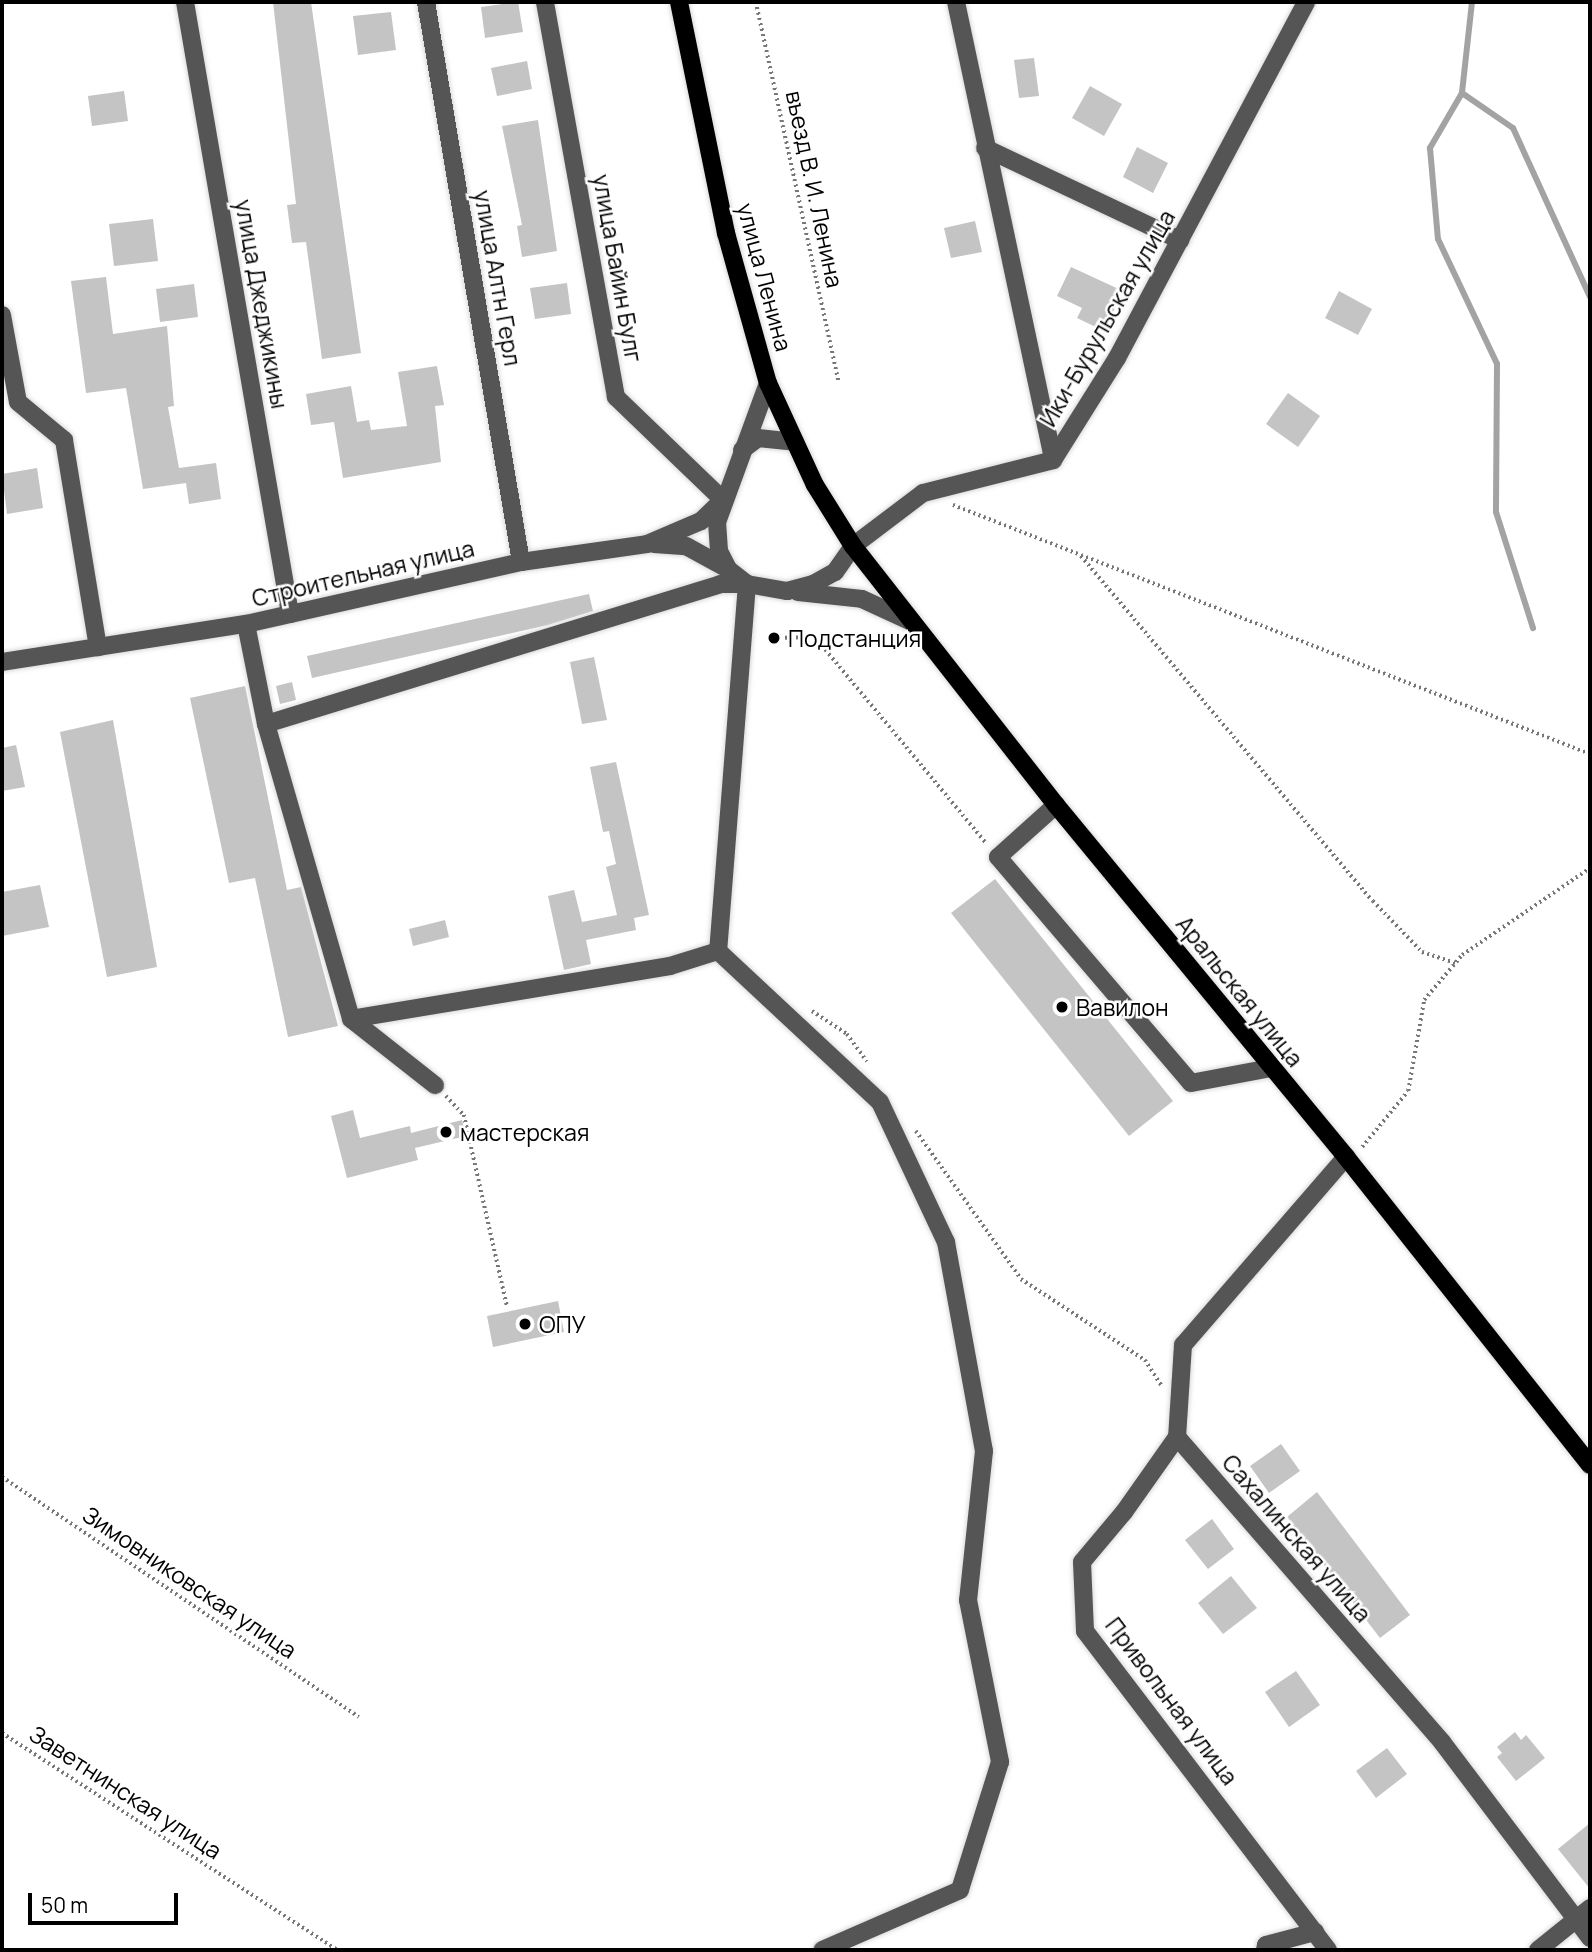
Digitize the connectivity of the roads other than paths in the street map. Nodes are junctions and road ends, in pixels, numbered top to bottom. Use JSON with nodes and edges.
{"nodes":[{"id":1,"x":186,"y":2,"type":"edge"},
{"id":2,"x":426,"y":2,"type":"edge"},
{"id":3,"x":545,"y":2,"type":"edge"},
{"id":4,"x":679,"y":2,"type":"edge"},
{"id":5,"x":956,"y":2,"type":"edge"},
{"id":6,"x":1306,"y":2,"type":"edge"},
{"id":7,"x":985,"y":148,"type":"junction"},
{"id":8,"x":1180,"y":240,"type":"junction"},
{"id":9,"x":2,"y":315,"type":"edge"},
{"id":10,"x":768,"y":383,"type":"junction"},
{"id":11,"x":795,"y":442,"type":"junction"},
{"id":12,"x":742,"y":450,"type":"junction"},
{"id":13,"x":1053,"y":460,"type":"junction"},
{"id":14,"x":723,"y":500,"type":"junction"},
{"id":15,"x":647,"y":544,"type":"junction"},
{"id":16,"x":853,"y":547,"type":"junction"},
{"id":17,"x":521,"y":562,"type":"junction"},
{"id":18,"x":728,"y":569,"type":"junction"},
{"id":19,"x":747,"y":584,"type":"junction"},
{"id":20,"x":787,"y":591,"type":"junction"},
{"id":21,"x":290,"y":614,"type":"junction"},
{"id":22,"x":912,"y":622,"type":"junction"},
{"id":23,"x":246,"y":624,"type":"junction"},
{"id":24,"x":98,"y":647,"type":"junction"},
{"id":25,"x":2,"y":662,"type":"edge"},
{"id":26,"x":266,"y":723,"type":"junction"},
{"id":27,"x":1056,"y":806,"type":"junction"},
{"id":28,"x":718,"y":951,"type":"junction"},
{"id":29,"x":351,"y":1019,"type":"junction"},
{"id":30,"x":1270,"y":1068,"type":"junction"},
{"id":31,"x":435,"y":1085,"type":"road end"},
{"id":32,"x":1346,"y":1157,"type":"junction"},
{"id":33,"x":1177,"y":1437,"type":"junction"},
{"id":34,"x":1590,"y":1465,"type":"edge"},
{"id":35,"x":1590,"y":1908,"type":"edge"},
{"id":36,"x":1575,"y":1919,"type":"junction"},
{"id":37,"x":1315,"y":1933,"type":"junction"},
{"id":38,"x":1590,"y":1938,"type":"edge"},
{"id":39,"x":822,"y":1950,"type":"edge"},
{"id":40,"x":1265,"y":1950,"type":"edge"},
{"id":41,"x":1328,"y":1950,"type":"edge"},
{"id":42,"x":1538,"y":1950,"type":"edge"}],
"edges":[{"from":1,"to":21,"type":"street","name":"улица Джеджикины"},
{"from":2,"to":17,"type":"street","name":"улица Алтн Герл"},
{"from":3,"to":14,"type":"street","name":"улица Байин Булг"},
{"from":4,"to":10,"type":"main road","name":"улица Ленина"},
{"from":5,"to":7,"type":"street"},
{"from":6,"to":8,"type":"street","name":"Ики-Бурульская улица"},
{"from":7,"to":8,"type":"street"},
{"from":7,"to":13,"type":"street"},
{"from":8,"to":13,"type":"street","name":"Ики-Бурульская улица"},
{"from":9,"to":24,"type":"street"},
{"from":10,"to":11,"type":"main road","name":"улица Ленина"},
{"from":10,"to":12,"type":"street","name":"Строительная улица"},
{"from":11,"to":12,"type":"street"},
{"from":11,"to":16,"type":"main road","name":"улица Ленина"},
{"from":12,"to":14,"type":"street","name":"Строительная улица"},
{"from":13,"to":16,"type":"street","name":"Ики-Бурульская улица"},
{"from":14,"to":15,"type":"street","name":"Строительная улица"},
{"from":14,"to":18,"type":"street","name":"Строительная улица"},
{"from":15,"to":17,"type":"street","name":"Строительная улица"},
{"from":15,"to":18,"type":"street"},
{"from":16,"to":20,"type":"street"},
{"from":16,"to":22,"type":"main road","name":"Аральская улица"},
{"from":17,"to":21,"type":"street","name":"Строительная улица"},
{"from":18,"to":19,"type":"street"},
{"from":19,"to":20,"type":"street"},
{"from":19,"to":26,"type":"street"},
{"from":19,"to":28,"type":"street"},
{"from":20,"to":22,"type":"street"},
{"from":21,"to":23,"type":"street","name":"Строительная улица"},
{"from":22,"to":27,"type":"main road","name":"Аральская улица"},
{"from":23,"to":24,"type":"street","name":"Строительная улица"},
{"from":23,"to":26,"type":"street"},
{"from":24,"to":25,"type":"street","name":"Строительная улица"},
{"from":26,"to":29,"type":"street"},
{"from":27,"to":30,"type":"main road","name":"Аральская улица"},
{"from":27,"to":30,"type":"street"},
{"from":28,"to":29,"type":"street"},
{"from":28,"to":39,"type":"street"},
{"from":29,"to":31,"type":"street"},
{"from":30,"to":32,"type":"main road","name":"Аральская улица"},
{"from":32,"to":33,"type":"street"},
{"from":32,"to":34,"type":"main road","name":"Аральская улица"},
{"from":33,"to":36,"type":"street","name":"Сахалинская улица"},
{"from":33,"to":37,"type":"street","name":"Привольная улица"},
{"from":35,"to":36,"type":"street"},
{"from":36,"to":38,"type":"street","name":"Сахалинская улица"},
{"from":36,"to":42,"type":"street"},
{"from":37,"to":40,"type":"street"},
{"from":37,"to":41,"type":"street","name":"Привольная улица"}]}
